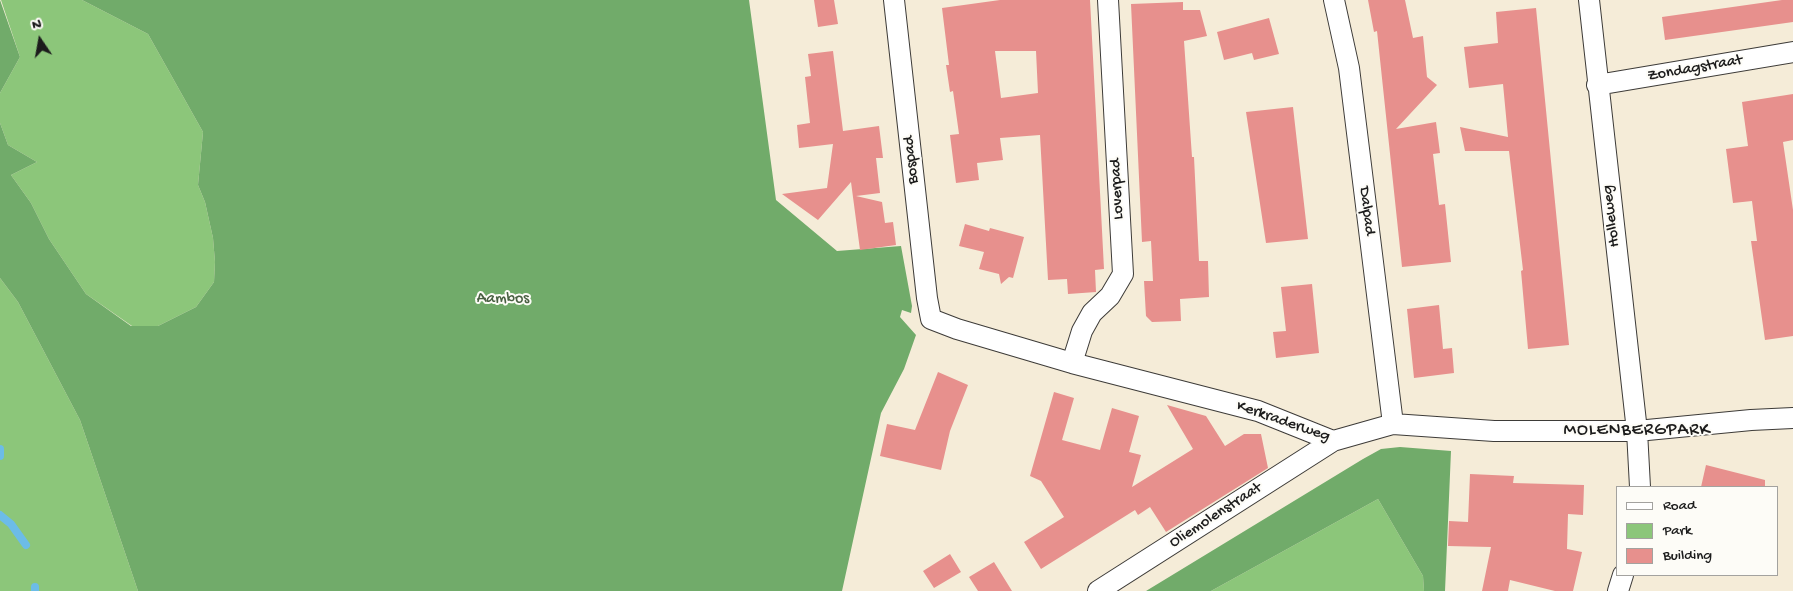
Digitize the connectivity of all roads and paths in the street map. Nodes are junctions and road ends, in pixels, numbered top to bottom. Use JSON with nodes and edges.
{"nodes":[{"id":1,"x":894,"y":0,"type":"edge"},
{"id":2,"x":1108,"y":0,"type":"edge"},
{"id":3,"x":1334,"y":0,"type":"edge"},
{"id":4,"x":1589,"y":0,"type":"edge"},
{"id":5,"x":1793,"y":52,"type":"edge"},
{"id":6,"x":1597,"y":85,"type":"junction"},
{"id":7,"x":931,"y":319,"type":"joint"},
{"id":8,"x":1072,"y":363,"type":"junction"},
{"id":9,"x":1793,"y":418,"type":"edge"},
{"id":10,"x":1393,"y":424,"type":"junction"},
{"id":11,"x":1637,"y":432,"type":"junction"},
{"id":12,"x":1333,"y":441,"type":"junction"},
{"id":13,"x":1640,"y":486,"type":"edge"},
{"id":14,"x":1623,"y":576,"type":"edge"},
{"id":15,"x":1098,"y":591,"type":"edge"},
{"id":16,"x":1618,"y":591,"type":"edge"}],
"edges":[{"from":1,"to":7,"type":"street","name":"Bospad"},
{"from":2,"to":8,"type":"street","name":"Loverpad"},
{"from":3,"to":10,"type":"street","name":"Dalpad"},
{"from":4,"to":6,"type":"street","name":"Holleweg"},
{"from":5,"to":6,"type":"street","name":"Zondagstraat"},
{"from":6,"to":11,"type":"street","name":"Holleweg"},
{"from":7,"to":8,"type":"street","name":"Kerkraderweg"},
{"from":8,"to":12,"type":"street","name":"Kerkraderweg"},
{"from":9,"to":11,"type":"street","name":"Kerkraderweg"},
{"from":10,"to":11,"type":"street","name":"Kerkraderweg"},
{"from":10,"to":12,"type":"street","name":"Kerkraderweg"},
{"from":11,"to":13,"type":"street","name":"Holleweg"},
{"from":12,"to":15,"type":"street","name":"Oliemolenstraat"},
{"from":14,"to":16,"type":"street"}]}
